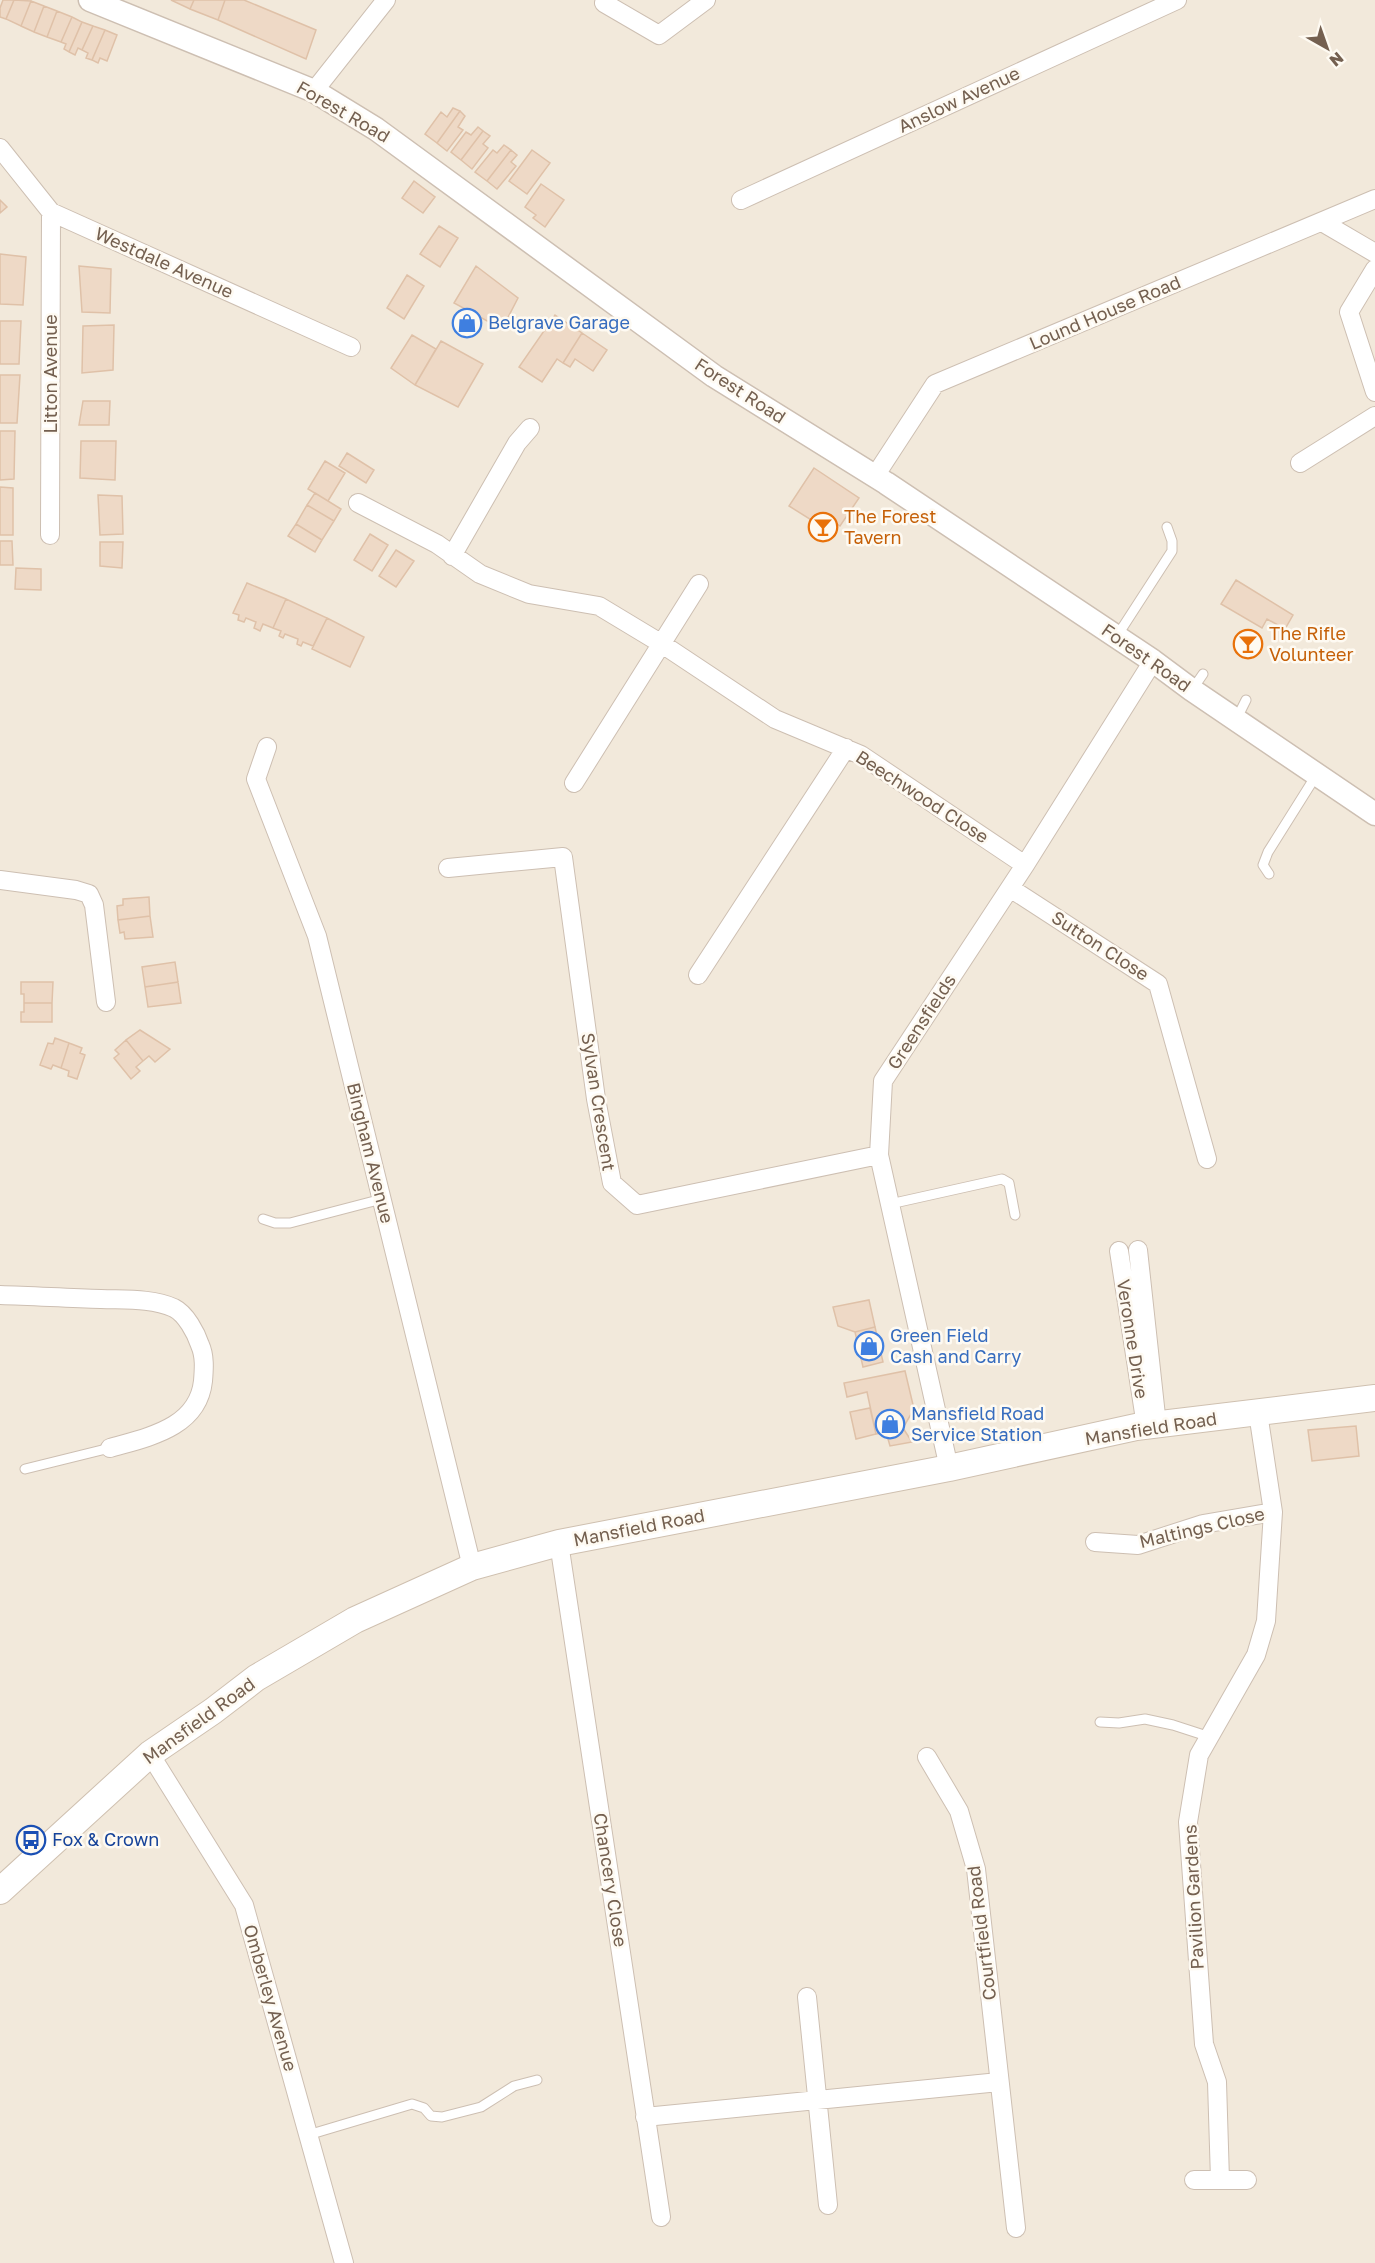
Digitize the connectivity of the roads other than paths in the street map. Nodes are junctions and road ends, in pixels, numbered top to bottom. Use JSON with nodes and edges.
{"nodes":[{"id":1,"x":386,"y":0,"type":"edge"},
{"id":2,"x":706,"y":0,"type":"edge"},
{"id":3,"x":1177,"y":0,"type":"edge"},
{"id":4,"x":100,"y":2,"type":"edge"},
{"id":5,"x":604,"y":3,"type":"dead end"},
{"id":6,"x":314,"y":91,"type":"junction"},
{"id":7,"x":0,"y":148,"type":"edge"},
{"id":8,"x":1375,"y":199,"type":"edge"},
{"id":9,"x":741,"y":200,"type":"dead end"},
{"id":10,"x":51,"y":212,"type":"junction"},
{"id":11,"x":1322,"y":222,"type":"junction"},
{"id":12,"x":1375,"y":253,"type":"edge"},
{"id":13,"x":1375,"y":269,"type":"edge"},
{"id":14,"x":351,"y":347,"type":"dead end"},
{"id":15,"x":1375,"y":392,"type":"edge"},
{"id":16,"x":1375,"y":416,"type":"edge"},
{"id":17,"x":530,"y":428,"type":"dead end"},
{"id":18,"x":1300,"y":463,"type":"dead end"},
{"id":19,"x":875,"y":476,"type":"junction"},
{"id":20,"x":358,"y":503,"type":"dead end"},
{"id":21,"x":1167,"y":527,"type":"dead end"},
{"id":22,"x":50,"y":536,"type":"dead end"},
{"id":23,"x":453,"y":556,"type":"junction"},
{"id":24,"x":699,"y":584,"type":"dead end"},
{"id":25,"x":1117,"y":637,"type":"junction"},
{"id":26,"x":662,"y":644,"type":"junction"},
{"id":27,"x":1153,"y":661,"type":"junction"},
{"id":28,"x":267,"y":747,"type":"dead end"},
{"id":29,"x":846,"y":748,"type":"junction"},
{"id":30,"x":1317,"y":774,"type":"junction"},
{"id":31,"x":574,"y":783,"type":"dead end"},
{"id":32,"x":1375,"y":814,"type":"edge"},
{"id":33,"x":1025,"y":865,"type":"junction"},
{"id":34,"x":448,"y":868,"type":"dead end"},
{"id":35,"x":1269,"y":874,"type":"dead end"},
{"id":36,"x":0,"y":880,"type":"edge"},
{"id":37,"x":1010,"y":888,"type":"junction"},
{"id":38,"x":698,"y":975,"type":"dead end"},
{"id":39,"x":106,"y":1002,"type":"dead end"},
{"id":40,"x":879,"y":1155,"type":"junction"},
{"id":41,"x":1207,"y":1159,"type":"dead end"},
{"id":42,"x":382,"y":1199,"type":"junction"},
{"id":43,"x":890,"y":1204,"type":"junction"},
{"id":44,"x":1015,"y":1215,"type":"dead end"},
{"id":45,"x":264,"y":1219,"type":"dead end"},
{"id":46,"x":1138,"y":1250,"type":"dead end"},
{"id":47,"x":1119,"y":1251,"type":"dead end"},
{"id":48,"x":0,"y":1295,"type":"edge"},
{"id":49,"x":1375,"y":1398,"type":"edge"},
{"id":50,"x":1258,"y":1413,"type":"junction"},
{"id":51,"x":1151,"y":1425,"type":"junction"},
{"id":52,"x":110,"y":1448,"type":"joint"},
{"id":53,"x":949,"y":1468,"type":"junction"},
{"id":54,"x":25,"y":1469,"type":"dead end"},
{"id":55,"x":1273,"y":1512,"type":"junction"},
{"id":56,"x":1095,"y":1542,"type":"dead end"},
{"id":57,"x":559,"y":1543,"type":"junction"},
{"id":58,"x":472,"y":1567,"type":"junction"},
{"id":59,"x":1100,"y":1722,"type":"dead end"},
{"id":60,"x":1210,"y":1737,"type":"junction"},
{"id":61,"x":150,"y":1754,"type":"junction"},
{"id":62,"x":927,"y":1757,"type":"dead end"},
{"id":63,"x":0,"y":1891,"type":"edge"},
{"id":64,"x":807,"y":1997,"type":"dead end"},
{"id":65,"x":537,"y":2080,"type":"dead end"},
{"id":66,"x":999,"y":2082,"type":"junction"},
{"id":67,"x":818,"y":2100,"type":"junction"},
{"id":68,"x":645,"y":2117,"type":"junction"},
{"id":69,"x":308,"y":2135,"type":"junction"},
{"id":70,"x":1194,"y":2180,"type":"dead end"},
{"id":71,"x":1220,"y":2180,"type":"junction"},
{"id":72,"x":1247,"y":2181,"type":"dead end"},
{"id":73,"x":828,"y":2205,"type":"dead end"},
{"id":74,"x":661,"y":2217,"type":"dead end"},
{"id":75,"x":1016,"y":2228,"type":"dead end"},
{"id":76,"x":344,"y":2263,"type":"edge"}],
"edges":[{"from":1,"to":6,"type":"street"},
{"from":2,"to":5,"type":"street"},
{"from":3,"to":9,"type":"street","name":"Anslow Avenue"},
{"from":4,"to":6,"type":"street","name":"Forest Road"},
{"from":6,"to":19,"type":"street","name":"Forest Road"},
{"from":7,"to":10,"type":"street","name":"Westdale Avenue"},
{"from":8,"to":11,"type":"street","name":"Lound House Road"},
{"from":10,"to":14,"type":"street","name":"Westdale Avenue"},
{"from":10,"to":22,"type":"street","name":"Litton Avenue"},
{"from":11,"to":12,"type":"street"},
{"from":11,"to":19,"type":"street","name":"Lound House Road"},
{"from":13,"to":15,"type":"street"},
{"from":16,"to":18,"type":"street"},
{"from":17,"to":23,"type":"street"},
{"from":19,"to":25,"type":"street","name":"Forest Road"},
{"from":20,"to":23,"type":"street","name":"Beechwood Close"},
{"from":21,"to":25,"type":"lane"},
{"from":23,"to":26,"type":"street","name":"Beechwood Close"},
{"from":24,"to":26,"type":"street"},
{"from":25,"to":27,"type":"street","name":"Forest Road"},
{"from":26,"to":29,"type":"street","name":"Beechwood Close"},
{"from":26,"to":31,"type":"street"},
{"from":27,"to":30,"type":"street","name":"Forest Road"},
{"from":27,"to":33,"type":"street","name":"Greensfields"},
{"from":28,"to":42,"type":"street","name":"Bingham Avenue"},
{"from":29,"to":33,"type":"street","name":"Beechwood Close"},
{"from":29,"to":38,"type":"street"},
{"from":30,"to":32,"type":"street","name":"Forest Road"},
{"from":30,"to":35,"type":"lane"},
{"from":33,"to":37,"type":"street","name":"Greensfields"},
{"from":34,"to":40,"type":"street","name":"Sylvan Crescent"},
{"from":36,"to":39,"type":"street"},
{"from":37,"to":40,"type":"street","name":"Greensfields"},
{"from":37,"to":41,"type":"street","name":"Sutton Close"},
{"from":40,"to":43,"type":"street","name":"Greensfields"},
{"from":42,"to":45,"type":"lane"},
{"from":42,"to":58,"type":"street","name":"Bingham Avenue"},
{"from":43,"to":44,"type":"lane"},
{"from":43,"to":53,"type":"street","name":"Greensfields"},
{"from":46,"to":51,"type":"street"},
{"from":47,"to":51,"type":"street","name":"Veronne Drive"},
{"from":48,"to":52,"type":"street"},
{"from":49,"to":50,"type":"main road","name":"Mansfield Road"},
{"from":50,"to":51,"type":"main road","name":"Mansfield Road"},
{"from":50,"to":55,"type":"street","name":"Pavilion Gardens"},
{"from":51,"to":53,"type":"main road","name":"Mansfield Road"},
{"from":52,"to":54,"type":"lane"},
{"from":53,"to":57,"type":"main road","name":"Mansfield Road"},
{"from":55,"to":56,"type":"street","name":"Maltings Close"},
{"from":55,"to":60,"type":"street","name":"Pavilion Gardens"},
{"from":57,"to":58,"type":"main road","name":"Mansfield Road"},
{"from":57,"to":68,"type":"street","name":"Chancery Close"},
{"from":58,"to":61,"type":"main road","name":"Mansfield Road"},
{"from":59,"to":60,"type":"lane"},
{"from":60,"to":71,"type":"street","name":"Pavilion Gardens"},
{"from":61,"to":63,"type":"main road","name":"Mansfield Road"},
{"from":61,"to":69,"type":"street","name":"Omberley Avenue"},
{"from":62,"to":66,"type":"street","name":"Courtfield Road"},
{"from":64,"to":67,"type":"street"},
{"from":65,"to":69,"type":"lane"},
{"from":66,"to":67,"type":"street"},
{"from":66,"to":75,"type":"street","name":"Courtfield Road"},
{"from":67,"to":68,"type":"street"},
{"from":67,"to":73,"type":"street"},
{"from":68,"to":74,"type":"street","name":"Chancery Close"},
{"from":69,"to":76,"type":"street","name":"Omberley Avenue"},
{"from":70,"to":71,"type":"street"},
{"from":71,"to":72,"type":"street"}]}
